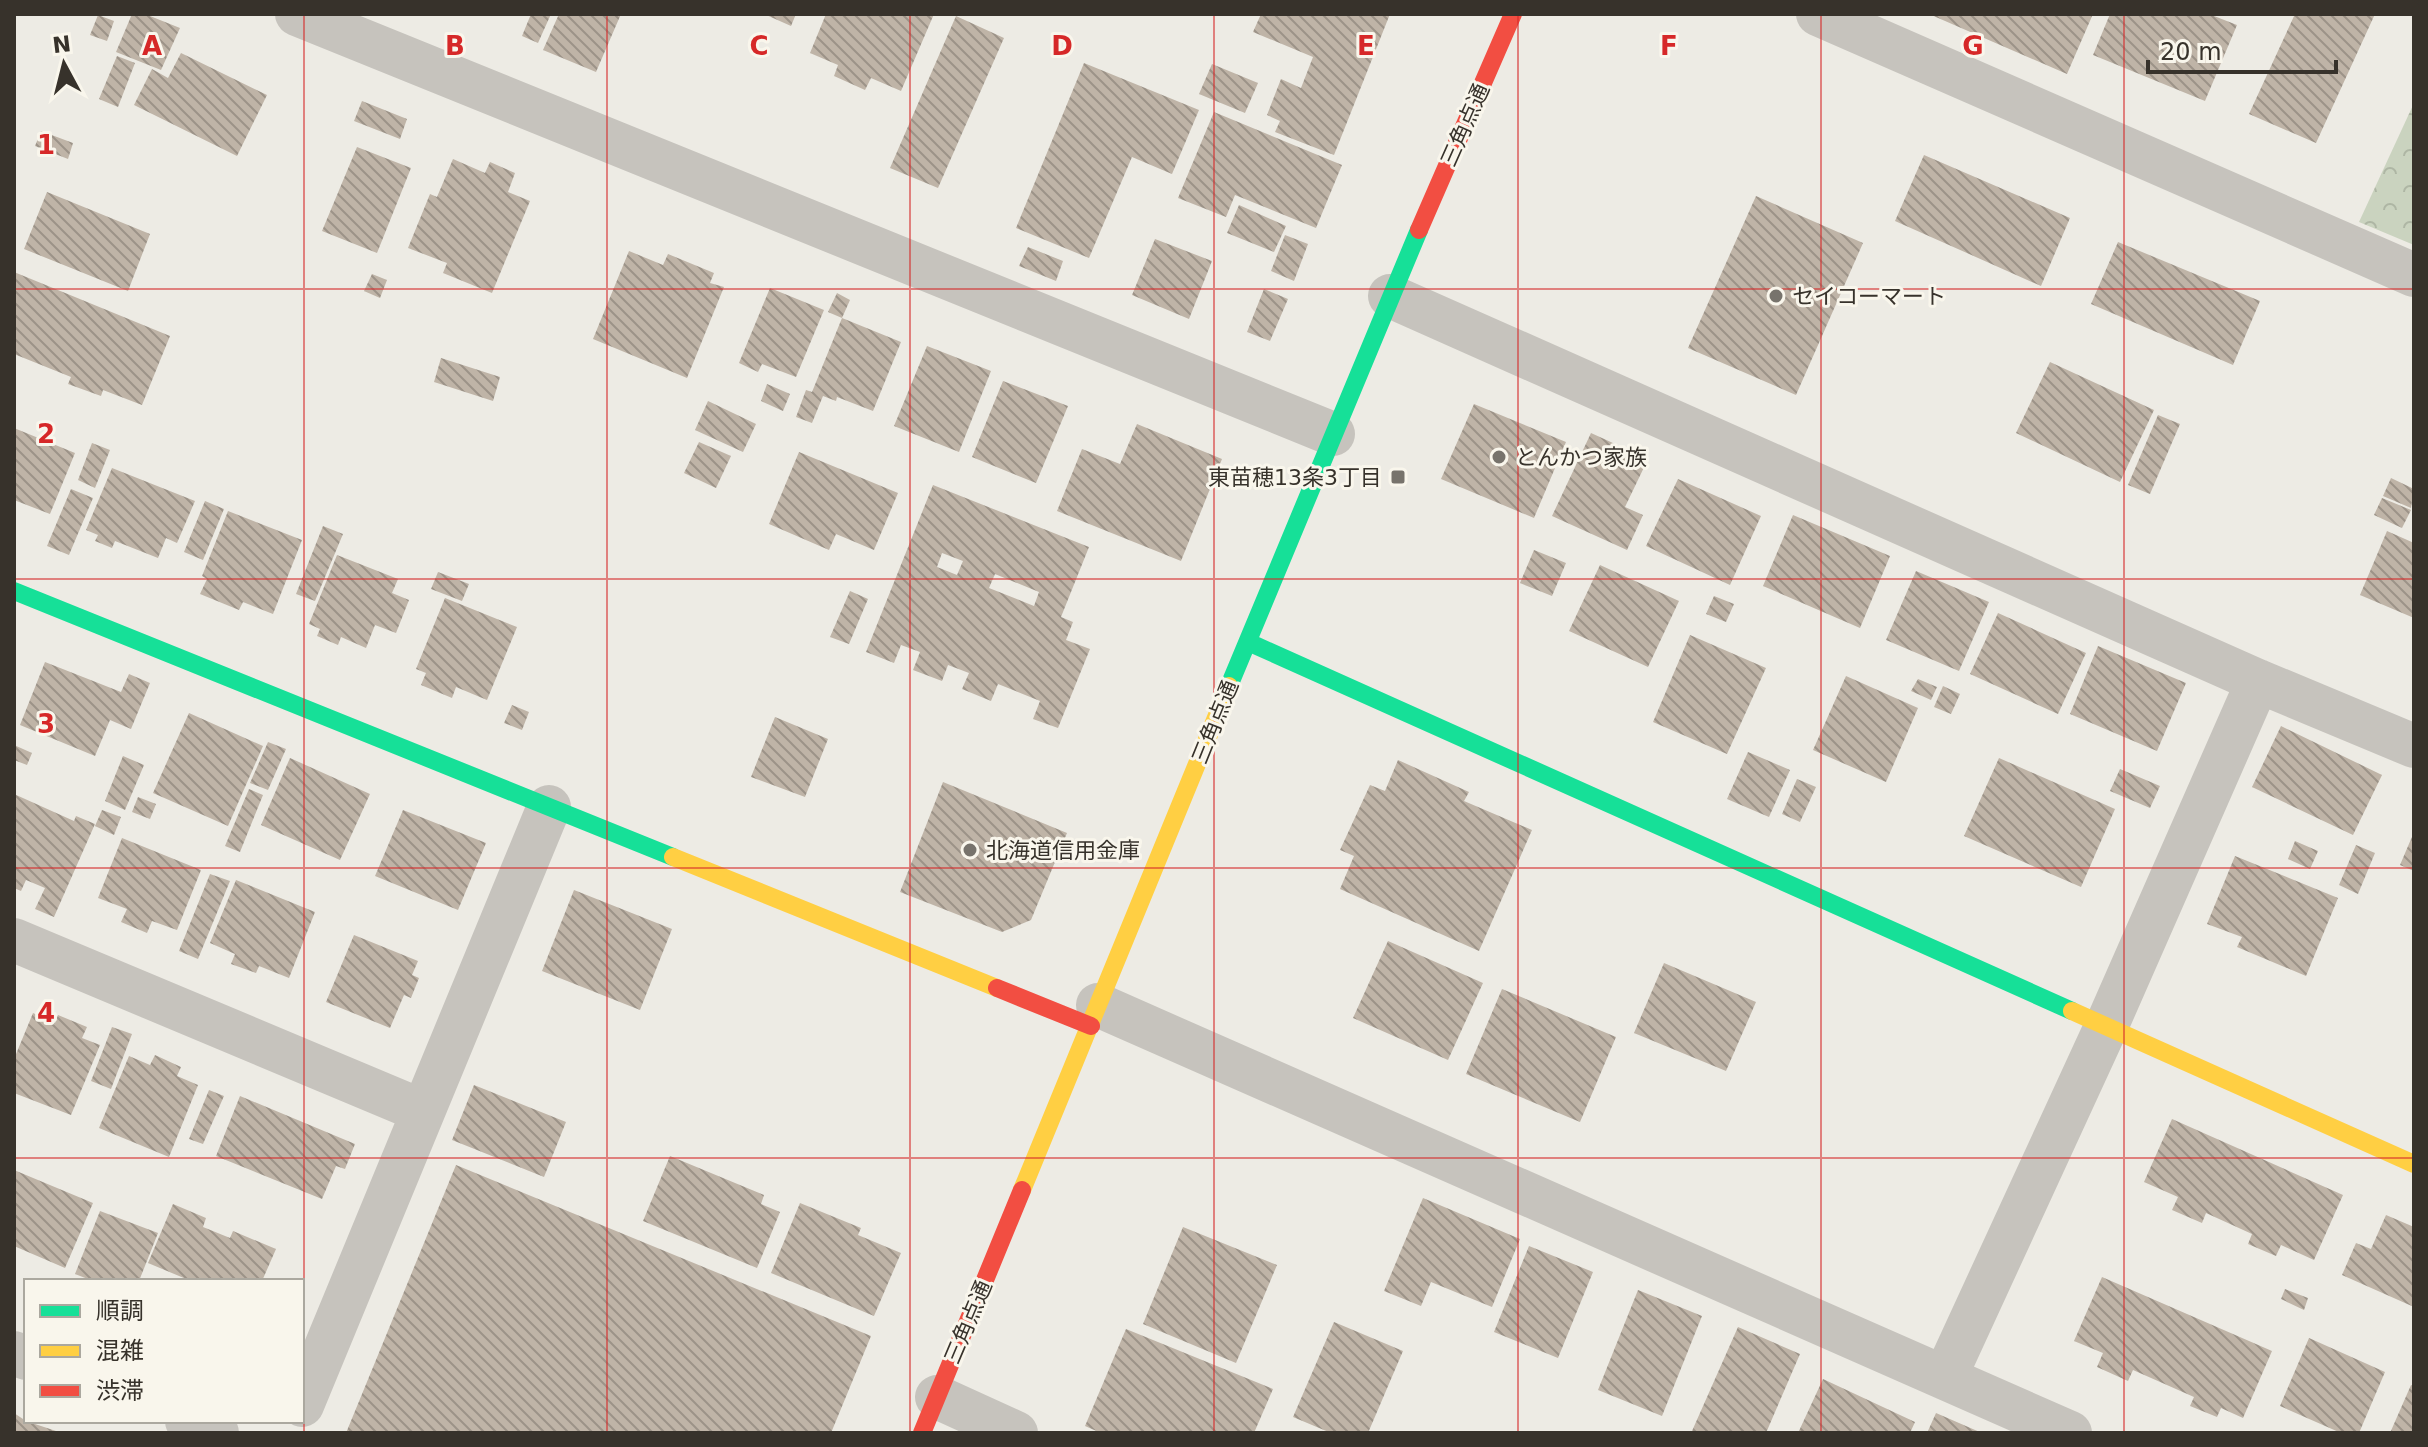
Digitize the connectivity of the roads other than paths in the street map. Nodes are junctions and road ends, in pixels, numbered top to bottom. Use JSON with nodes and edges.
{"nodes":[{"id":1,"x":297,"y":14,"type":"edge"},
{"id":2,"x":1513,"y":14,"type":"edge"},
{"id":3,"x":1818,"y":14,"type":"edge"},
{"id":4,"x":355,"y":25,"type":"edge"},
{"id":5,"x":2414,"y":275,"type":"edge"},
{"id":6,"x":1390,"y":296,"type":"junction"},
{"id":7,"x":1333,"y":434,"type":"junction"},
{"id":8,"x":16,"y":599,"type":"edge"},
{"id":9,"x":1248,"y":642,"type":"junction"},
{"id":10,"x":2258,"y":681,"type":"junction"},
{"id":11,"x":2414,"y":746,"type":"edge"},
{"id":12,"x":549,"y":807,"type":"junction"},
{"id":13,"x":14,"y":940,"type":"edge"},
{"id":14,"x":1094,"y":1016,"type":"junction"},
{"id":15,"x":2106,"y":1027,"type":"junction"},
{"id":16,"x":422,"y":1111,"type":"junction"},
{"id":17,"x":2414,"y":1164,"type":"edge"},
{"id":18,"x":1945,"y":1377,"type":"junction"},
{"id":19,"x":304,"y":1400,"type":"edge"},
{"id":20,"x":930,"y":1415,"type":"edge"},
{"id":21,"x":192,"y":1423,"type":"edge"},
{"id":22,"x":217,"y":1433,"type":"edge"},
{"id":23,"x":1016,"y":1433,"type":"edge"},
{"id":24,"x":2070,"y":1433,"type":"edge"}],
"edges":[{"from":1,"to":4,"type":"street"},
{"from":2,"to":6,"type":"street","name":"三角点通"},
{"from":3,"to":5,"type":"street"},
{"from":4,"to":7,"type":"street"},
{"from":6,"to":7,"type":"street","name":"三角点通"},
{"from":6,"to":10,"type":"street"},
{"from":7,"to":9,"type":"street","name":"三角点通"},
{"from":8,"to":12,"type":"street"},
{"from":9,"to":14,"type":"street","name":"三角点通"},
{"from":9,"to":15,"type":"street"},
{"from":10,"to":11,"type":"street"},
{"from":10,"to":15,"type":"street"},
{"from":12,"to":14,"type":"street"},
{"from":12,"to":16,"type":"street"},
{"from":13,"to":16,"type":"street"},
{"from":14,"to":18,"type":"street"},
{"from":14,"to":20,"type":"street","name":"三角点通"},
{"from":15,"to":17,"type":"street"},
{"from":15,"to":18,"type":"street"},
{"from":16,"to":19,"type":"street"},
{"from":18,"to":24,"type":"street"},
{"from":20,"to":23,"type":"street"},
{"from":21,"to":22,"type":"street"}]}
